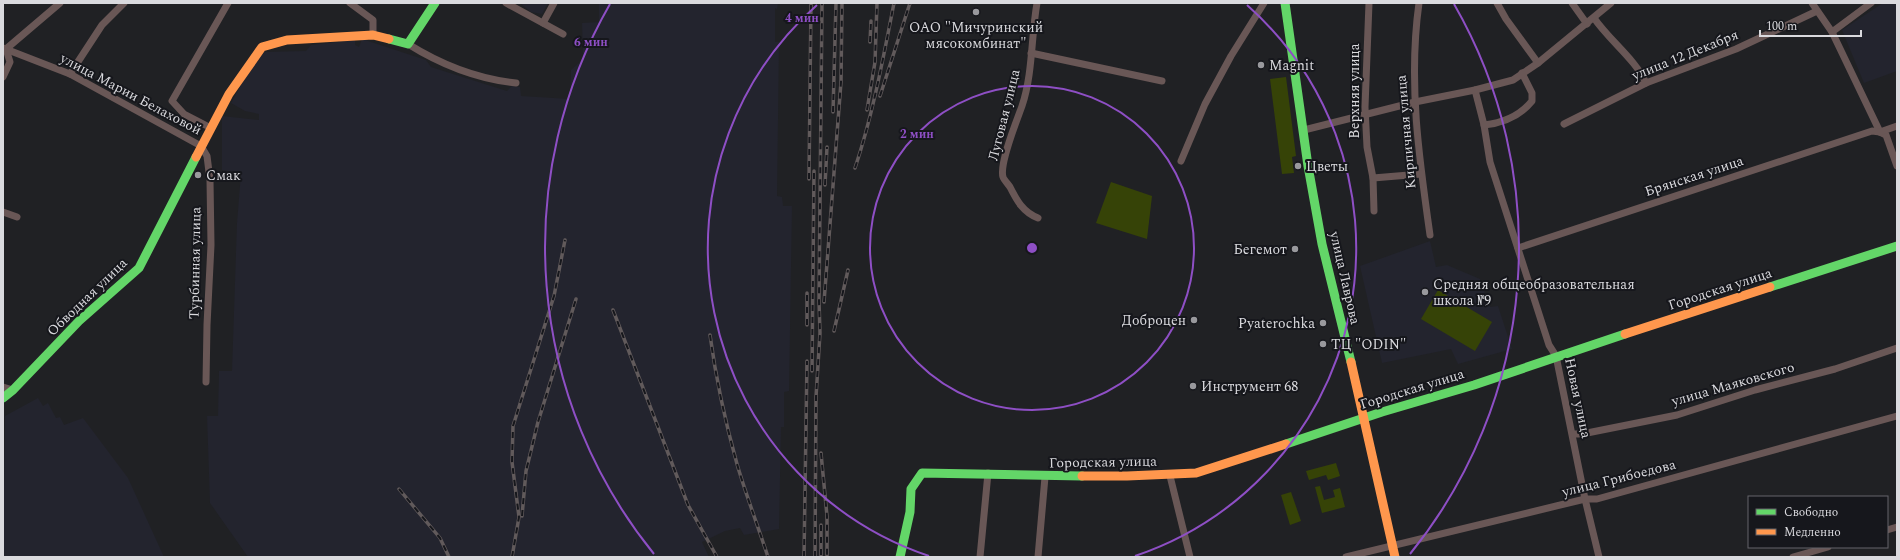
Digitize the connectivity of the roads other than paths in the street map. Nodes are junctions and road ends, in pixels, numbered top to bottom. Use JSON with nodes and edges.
{"nodes":[{"id":1,"x":60,"y":3,"type":"edge"},
{"id":2,"x":124,"y":3,"type":"edge"},
{"id":3,"x":228,"y":3,"type":"edge"},
{"id":4,"x":350,"y":3,"type":"edge"},
{"id":5,"x":435,"y":3,"type":"edge"},
{"id":6,"x":554,"y":3,"type":"edge"},
{"id":7,"x":1037,"y":3,"type":"edge"},
{"id":8,"x":1264,"y":3,"type":"edge"},
{"id":9,"x":1285,"y":3,"type":"edge"},
{"id":10,"x":1369,"y":3,"type":"edge"},
{"id":11,"x":1419,"y":3,"type":"edge"},
{"id":12,"x":1497,"y":3,"type":"edge"},
{"id":13,"x":1572,"y":3,"type":"edge"},
{"id":14,"x":1611,"y":3,"type":"edge"},
{"id":15,"x":1812,"y":3,"type":"edge"},
{"id":16,"x":1871,"y":3,"type":"edge"},
{"id":17,"x":509,"y":4,"type":"edge"},
{"id":18,"x":1817,"y":11,"type":"junction"},
{"id":19,"x":1594,"y":18,"type":"junction"},
{"id":20,"x":543,"y":23,"type":"junction"},
{"id":21,"x":1587,"y":24,"type":"junction"},
{"id":22,"x":1832,"y":32,"type":"junction"},
{"id":23,"x":563,"y":34,"type":"dead end"},
{"id":24,"x":373,"y":35,"type":"junction"},
{"id":25,"x":408,"y":44,"type":"junction"},
{"id":26,"x":4,"y":48,"type":"edge"},
{"id":27,"x":1031,"y":53,"type":"junction"},
{"id":28,"x":1538,"y":63,"type":"junction"},
{"id":29,"x":1522,"y":73,"type":"junction"},
{"id":30,"x":70,"y":74,"type":"junction"},
{"id":31,"x":3,"y":77,"type":"edge"},
{"id":32,"x":1162,"y":81,"type":"dead end"},
{"id":33,"x":516,"y":83,"type":"dead end"},
{"id":34,"x":1646,"y":84,"type":"junction"},
{"id":35,"x":1475,"y":90,"type":"junction"},
{"id":36,"x":1415,"y":102,"type":"junction"},
{"id":37,"x":1366,"y":116,"type":"junction"},
{"id":38,"x":1564,"y":124,"type":"dead end"},
{"id":39,"x":1484,"y":125,"type":"junction"},
{"id":40,"x":1897,"y":126,"type":"edge"},
{"id":41,"x":211,"y":128,"type":"junction"},
{"id":42,"x":1304,"y":130,"type":"junction"},
{"id":43,"x":1880,"y":132,"type":"junction"},
{"id":44,"x":202,"y":146,"type":"junction"},
{"id":45,"x":1181,"y":161,"type":"dead end"},
{"id":46,"x":1897,"y":166,"type":"edge"},
{"id":47,"x":1421,"y":174,"type":"junction"},
{"id":48,"x":1373,"y":178,"type":"junction"},
{"id":49,"x":1374,"y":211,"type":"dead end"},
{"id":50,"x":3,"y":212,"type":"edge"},
{"id":51,"x":17,"y":217,"type":"dead end"},
{"id":52,"x":1038,"y":218,"type":"dead end"},
{"id":53,"x":1430,"y":236,"type":"dead end"},
{"id":54,"x":1897,"y":246,"type":"edge"},
{"id":55,"x":1518,"y":248,"type":"junction"},
{"id":56,"x":1897,"y":348,"type":"edge"},
{"id":57,"x":1556,"y":356,"type":"junction"},
{"id":58,"x":206,"y":382,"type":"dead end"},
{"id":59,"x":3,"y":388,"type":"edge"},
{"id":60,"x":13,"y":390,"type":"junction"},
{"id":61,"x":3,"y":398,"type":"edge"},
{"id":62,"x":1897,"y":416,"type":"edge"},
{"id":63,"x":1365,"y":417,"type":"junction"},
{"id":64,"x":1573,"y":434,"type":"junction"},
{"id":65,"x":988,"y":473,"type":"junction"},
{"id":66,"x":1170,"y":476,"type":"junction"},
{"id":67,"x":1045,"y":477,"type":"junction"},
{"id":68,"x":1585,"y":499,"type":"junction"},
{"id":69,"x":1393,"y":546,"type":"junction"},
{"id":70,"x":1824,"y":548,"type":"edge"},
{"id":71,"x":900,"y":557,"type":"edge"},
{"id":72,"x":980,"y":557,"type":"edge"},
{"id":73,"x":1038,"y":557,"type":"edge"},
{"id":74,"x":1190,"y":557,"type":"edge"},
{"id":75,"x":1346,"y":557,"type":"edge"},
{"id":76,"x":1395,"y":557,"type":"edge"},
{"id":77,"x":1599,"y":557,"type":"edge"},
{"id":78,"x":1793,"y":557,"type":"edge"}],
"edges":[{"from":1,"to":26,"type":"street"},
{"from":2,"to":30,"type":"street"},
{"from":3,"to":41,"type":"street"},
{"from":4,"to":24,"type":"street"},
{"from":5,"to":25,"type":"street"},
{"from":6,"to":20,"type":"street"},
{"from":7,"to":27,"type":"street","name":"Луговая улица"},
{"from":8,"to":45,"type":"street"},
{"from":9,"to":42,"type":"street","name":"улица Лаврова"},
{"from":10,"to":37,"type":"street","name":"Верхняя улица"},
{"from":11,"to":36,"type":"street","name":"Кирпичная улица"},
{"from":12,"to":28,"type":"street"},
{"from":13,"to":21,"type":"street"},
{"from":14,"to":19,"type":"street"},
{"from":15,"to":18,"type":"street"},
{"from":16,"to":22,"type":"street"},
{"from":17,"to":20,"type":"street"},
{"from":18,"to":22,"type":"street"},
{"from":18,"to":34,"type":"street","name":"улица 12 Декабря"},
{"from":19,"to":21,"type":"street"},
{"from":19,"to":34,"type":"street"},
{"from":20,"to":23,"type":"street"},
{"from":21,"to":28,"type":"street"},
{"from":22,"to":43,"type":"street"},
{"from":24,"to":25,"type":"street","name":"Обводная улица"},
{"from":24,"to":41,"type":"street","name":"Обводная улица"},
{"from":25,"to":33,"type":"street"},
{"from":26,"to":30,"type":"street","name":"улица Марии Белаховой"},
{"from":26,"to":31,"type":"street"},
{"from":27,"to":32,"type":"street","name":"Луговая улица"},
{"from":27,"to":52,"type":"street","name":"Луговая улица"},
{"from":28,"to":29,"type":"street"},
{"from":29,"to":35,"type":"street"},
{"from":29,"to":39,"type":"street"},
{"from":30,"to":44,"type":"street","name":"улица Марии Белаховой"},
{"from":34,"to":38,"type":"street","name":"улица 12 Декабря"},
{"from":35,"to":36,"type":"street"},
{"from":35,"to":39,"type":"street","name":"Новая улица"},
{"from":36,"to":37,"type":"street"},
{"from":36,"to":47,"type":"street","name":"Кирпичная улица"},
{"from":37,"to":42,"type":"street"},
{"from":37,"to":48,"type":"street","name":"Верхняя улица"},
{"from":39,"to":55,"type":"street","name":"Новая улица"},
{"from":40,"to":43,"type":"street","name":"Брянская улица"},
{"from":41,"to":44,"type":"street","name":"Обводная улица"},
{"from":42,"to":63,"type":"street","name":"улица Лаврова"},
{"from":43,"to":46,"type":"street"},
{"from":43,"to":55,"type":"street","name":"Брянская улица"},
{"from":44,"to":58,"type":"street","name":"Турбинная улица"},
{"from":44,"to":60,"type":"street","name":"Обводная улица"},
{"from":47,"to":48,"type":"street"},
{"from":47,"to":53,"type":"street","name":"Кирпичная улица"},
{"from":48,"to":49,"type":"street","name":"Верхняя улица"},
{"from":50,"to":51,"type":"street"},
{"from":54,"to":57,"type":"street","name":"Городская улица"},
{"from":55,"to":57,"type":"street","name":"Новая улица"},
{"from":56,"to":64,"type":"street","name":"улица Маяковского"},
{"from":57,"to":63,"type":"street","name":"Городская улица"},
{"from":57,"to":64,"type":"street","name":"Новая улица"},
{"from":59,"to":60,"type":"street"},
{"from":60,"to":61,"type":"street","name":"Обводная улица"},
{"from":62,"to":68,"type":"street","name":"улица Грибоедова"},
{"from":63,"to":66,"type":"street","name":"Городская улица"},
{"from":63,"to":69,"type":"street","name":"улица Лаврова"},
{"from":64,"to":68,"type":"street","name":"Новая улица"},
{"from":65,"to":67,"type":"street","name":"Городская улица"},
{"from":65,"to":71,"type":"street","name":"Городская улица"},
{"from":65,"to":72,"type":"street"},
{"from":66,"to":67,"type":"street","name":"Городская улица"},
{"from":66,"to":74,"type":"street"},
{"from":67,"to":73,"type":"street"},
{"from":68,"to":69,"type":"street","name":"улица Грибоедова"},
{"from":68,"to":77,"type":"street","name":"Новая улица"},
{"from":69,"to":75,"type":"street","name":"улица Грибоедова"},
{"from":69,"to":76,"type":"street","name":"улица Лаврова"},
{"from":70,"to":78,"type":"street"}]}
